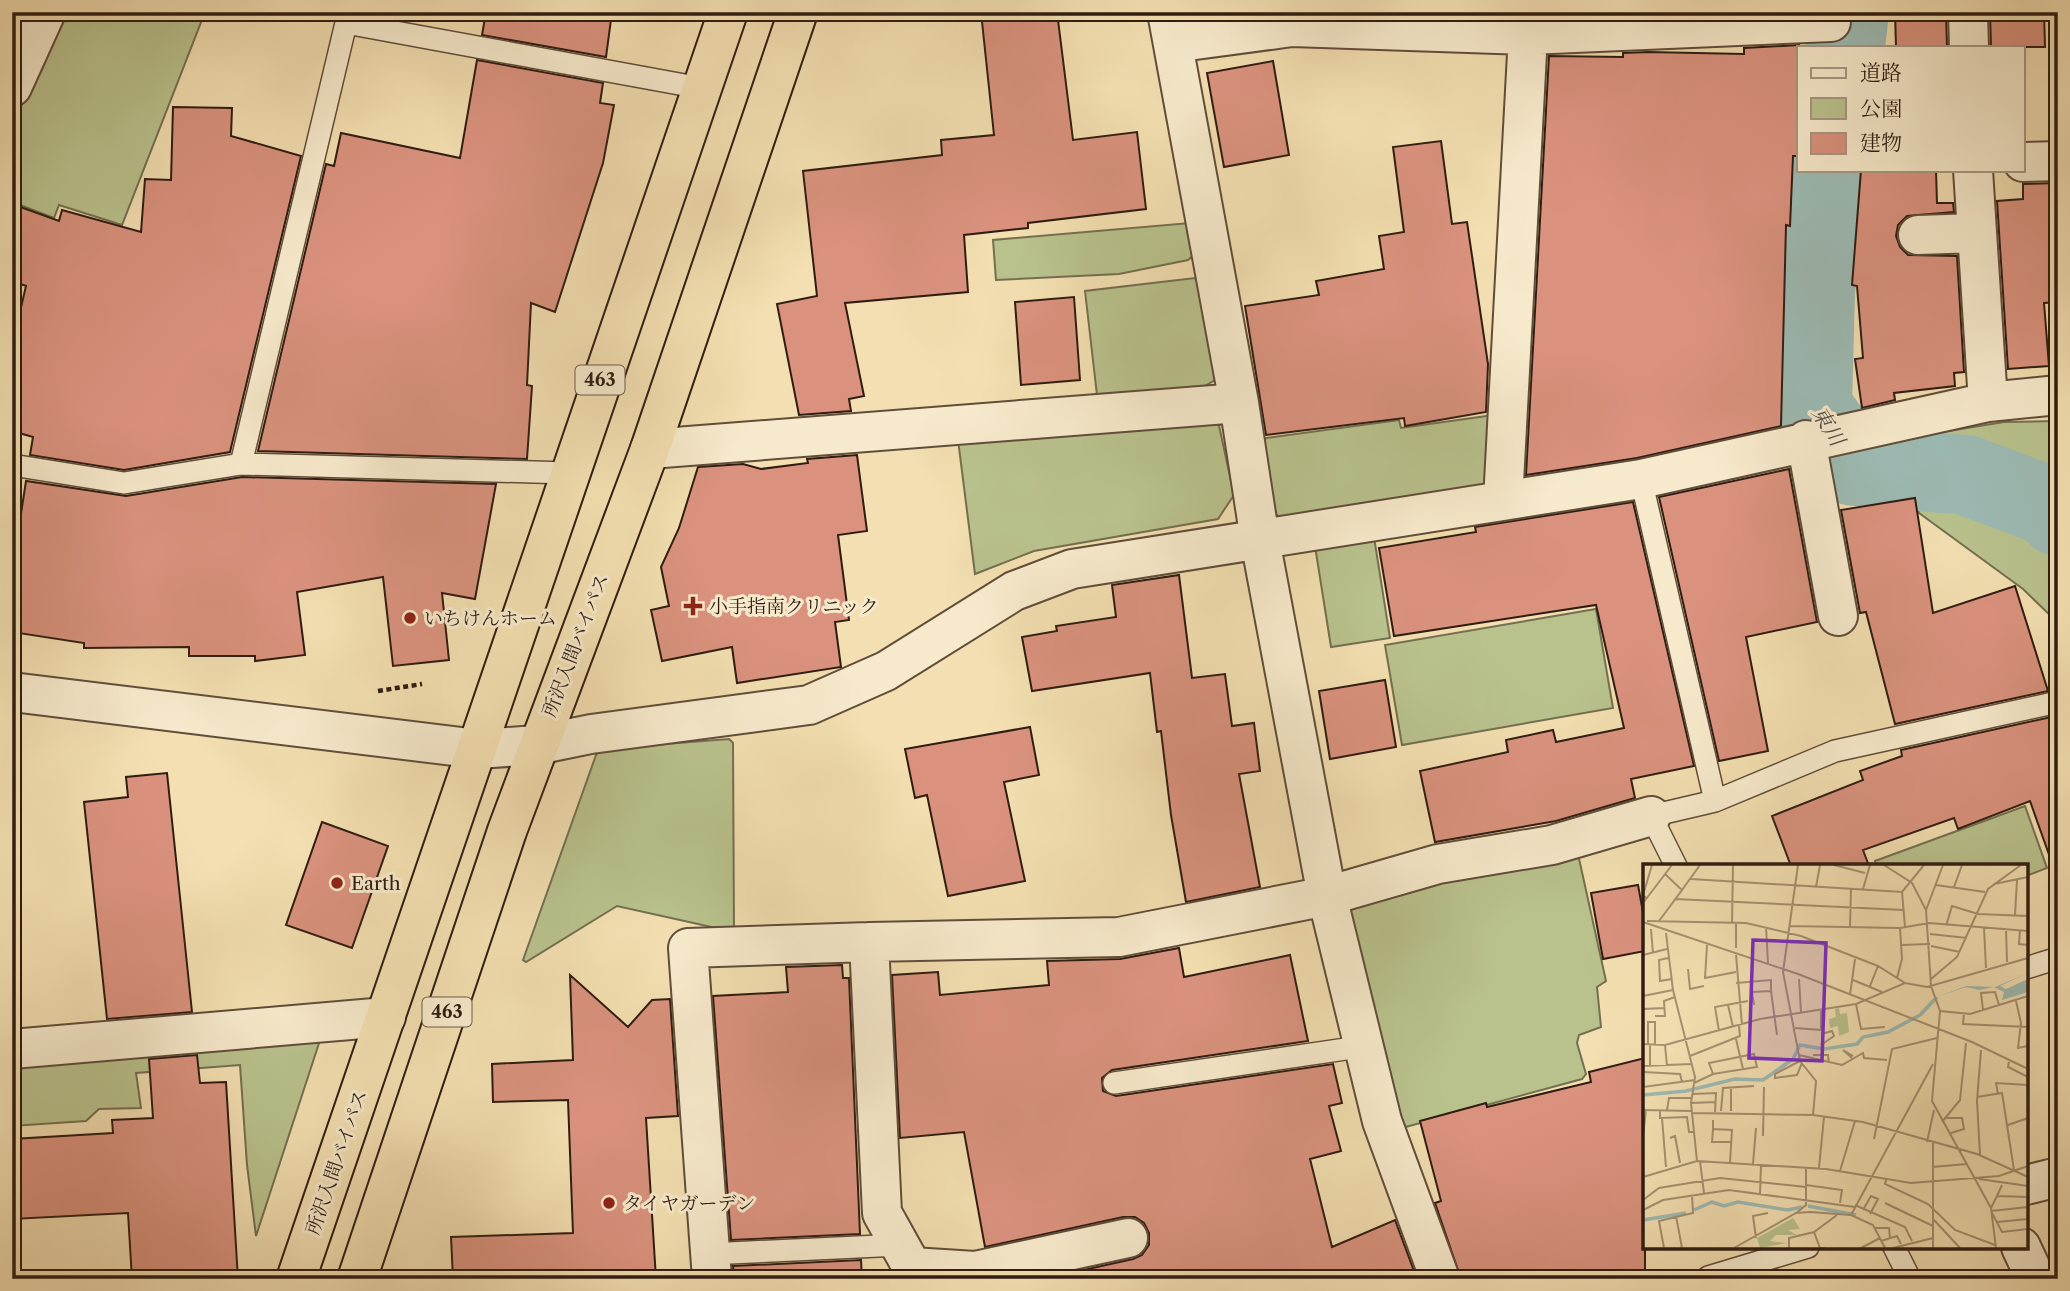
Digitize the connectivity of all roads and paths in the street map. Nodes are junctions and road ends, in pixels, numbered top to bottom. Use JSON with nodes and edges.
{"nodes":[{"id":1,"x":46,"y":12,"type":"edge"},
{"id":2,"x":728,"y":12,"type":"edge"},
{"id":3,"x":798,"y":12,"type":"edge"},
{"id":4,"x":1968,"y":12,"type":"edge"},
{"id":5,"x":1785,"y":18,"type":"edge"},
{"id":6,"x":1600,"y":22,"type":"edge"},
{"id":7,"x":1831,"y":22,"type":"dead end"},
{"id":8,"x":1170,"y":28,"type":"edge"},
{"id":9,"x":1528,"y":35,"type":"junction"},
{"id":10,"x":1969,"y":46,"type":"edge"},
{"id":11,"x":12,"y":87,"type":"edge"},
{"id":12,"x":701,"y":88,"type":"junction"},
{"id":13,"x":2058,"y":161,"type":"edge"},
{"id":14,"x":2024,"y":162,"type":"edge"},
{"id":15,"x":1973,"y":172,"type":"edge"},
{"id":16,"x":1977,"y":233,"type":"junction"},
{"id":17,"x":1917,"y":235,"type":"dead end"},
{"id":18,"x":2058,"y":396,"type":"edge"},
{"id":19,"x":1988,"y":402,"type":"junction"},
{"id":20,"x":1240,"y":403,"type":"junction"},
{"id":21,"x":1806,"y":440,"type":"junction"},
{"id":22,"x":650,"y":449,"type":"junction"},
{"id":23,"x":241,"y":464,"type":"junction"},
{"id":24,"x":12,"y":465,"type":"edge"},
{"id":25,"x":569,"y":473,"type":"junction"},
{"id":26,"x":1641,"y":479,"type":"junction"},
{"id":27,"x":1503,"y":500,"type":"junction"},
{"id":28,"x":1260,"y":540,"type":"junction"},
{"id":29,"x":1839,"y":616,"type":"dead end"},
{"id":30,"x":12,"y":691,"type":"edge"},
{"id":31,"x":2058,"y":702,"type":"edge"},
{"id":32,"x":537,"y":745,"type":"junction"},
{"id":33,"x":478,"y":749,"type":"junction"},
{"id":34,"x":1715,"y":801,"type":"junction"},
{"id":35,"x":1651,"y":816,"type":"junction"},
{"id":36,"x":1675,"y":864,"type":"edge"},
{"id":37,"x":1327,"y":896,"type":"junction"},
{"id":38,"x":869,"y":942,"type":"junction"},
{"id":39,"x":2058,"y":958,"type":"edge"},
{"id":40,"x":2028,"y":967,"type":"edge"},
{"id":41,"x":386,"y":1017,"type":"junction"},
{"id":42,"x":1366,"y":1046,"type":"junction"},
{"id":43,"x":12,"y":1049,"type":"edge"},
{"id":44,"x":1114,"y":1083,"type":"dead end"},
{"id":45,"x":2058,"y":1177,"type":"edge"},
{"id":46,"x":2028,"y":1184,"type":"edge"},
{"id":47,"x":1128,"y":1238,"type":"dead end"},
{"id":48,"x":900,"y":1245,"type":"junction"},
{"id":49,"x":1802,"y":1249,"type":"edge"},
{"id":50,"x":1895,"y":1249,"type":"edge"},
{"id":51,"x":2022,"y":1249,"type":"edge"},
{"id":52,"x":710,"y":1266,"type":"edge"},
{"id":53,"x":1708,"y":1278,"type":"edge"},
{"id":54,"x":296,"y":1279,"type":"edge"},
{"id":55,"x":357,"y":1279,"type":"edge"},
{"id":56,"x":1440,"y":1279,"type":"edge"},
{"id":57,"x":1910,"y":1279,"type":"edge"},
{"id":58,"x":2036,"y":1279,"type":"edge"}],
"edges":[{"from":1,"to":11,"type":"street"},
{"from":2,"to":12,"type":"highway","name":"所沢入間バイパス","number":"463"},
{"from":3,"to":22,"type":"highway","name":"所沢入間バイパス","number":"463"},
{"from":4,"to":10,"type":"street"},
{"from":5,"to":6,"type":"street"},
{"from":5,"to":7,"type":"street"},
{"from":6,"to":9,"type":"street"},
{"from":8,"to":9,"type":"street"},
{"from":8,"to":20,"type":"street"},
{"from":9,"to":27,"type":"street"},
{"from":12,"to":23,"type":"lane"},
{"from":12,"to":25,"type":"highway","name":"所沢入間バイパス","number":"463"},
{"from":13,"to":14,"type":"street"},
{"from":15,"to":16,"type":"street"},
{"from":16,"to":17,"type":"street"},
{"from":16,"to":19,"type":"street"},
{"from":18,"to":19,"type":"street"},
{"from":19,"to":21,"type":"street"},
{"from":20,"to":22,"type":"street"},
{"from":20,"to":28,"type":"street"},
{"from":21,"to":26,"type":"street"},
{"from":21,"to":29,"type":"street"},
{"from":22,"to":32,"type":"highway","name":"所沢入間バイパス","number":"463"},
{"from":23,"to":24,"type":"lane"},
{"from":23,"to":25,"type":"lane"},
{"from":25,"to":33,"type":"highway","name":"所沢入間バイパス","number":"463"},
{"from":26,"to":27,"type":"street"},
{"from":26,"to":34,"type":"lane"},
{"from":27,"to":28,"type":"street"},
{"from":28,"to":32,"type":"street"},
{"from":28,"to":37,"type":"street"},
{"from":30,"to":33,"type":"street"},
{"from":31,"to":34,"type":"lane"},
{"from":32,"to":33,"type":"street"},
{"from":32,"to":55,"type":"highway","name":"所沢入間バイパス","number":"463"},
{"from":33,"to":41,"type":"highway","name":"所沢入間バイパス","number":"463"},
{"from":34,"to":35,"type":"lane"},
{"from":35,"to":36,"type":"lane"},
{"from":35,"to":37,"type":"street"},
{"from":37,"to":38,"type":"street"},
{"from":37,"to":42,"type":"street"},
{"from":38,"to":48,"type":"street"},
{"from":38,"to":52,"type":"street"},
{"from":39,"to":40,"type":"lane"},
{"from":41,"to":43,"type":"street"},
{"from":41,"to":54,"type":"highway","name":"所沢入間バイパス","number":"463"},
{"from":42,"to":44,"type":"lane"},
{"from":42,"to":56,"type":"street"},
{"from":45,"to":46,"type":"street"},
{"from":47,"to":48,"type":"street"},
{"from":48,"to":52,"type":"lane"},
{"from":49,"to":53,"type":"lane"},
{"from":50,"to":57,"type":"lane"},
{"from":51,"to":58,"type":"street"}]}
